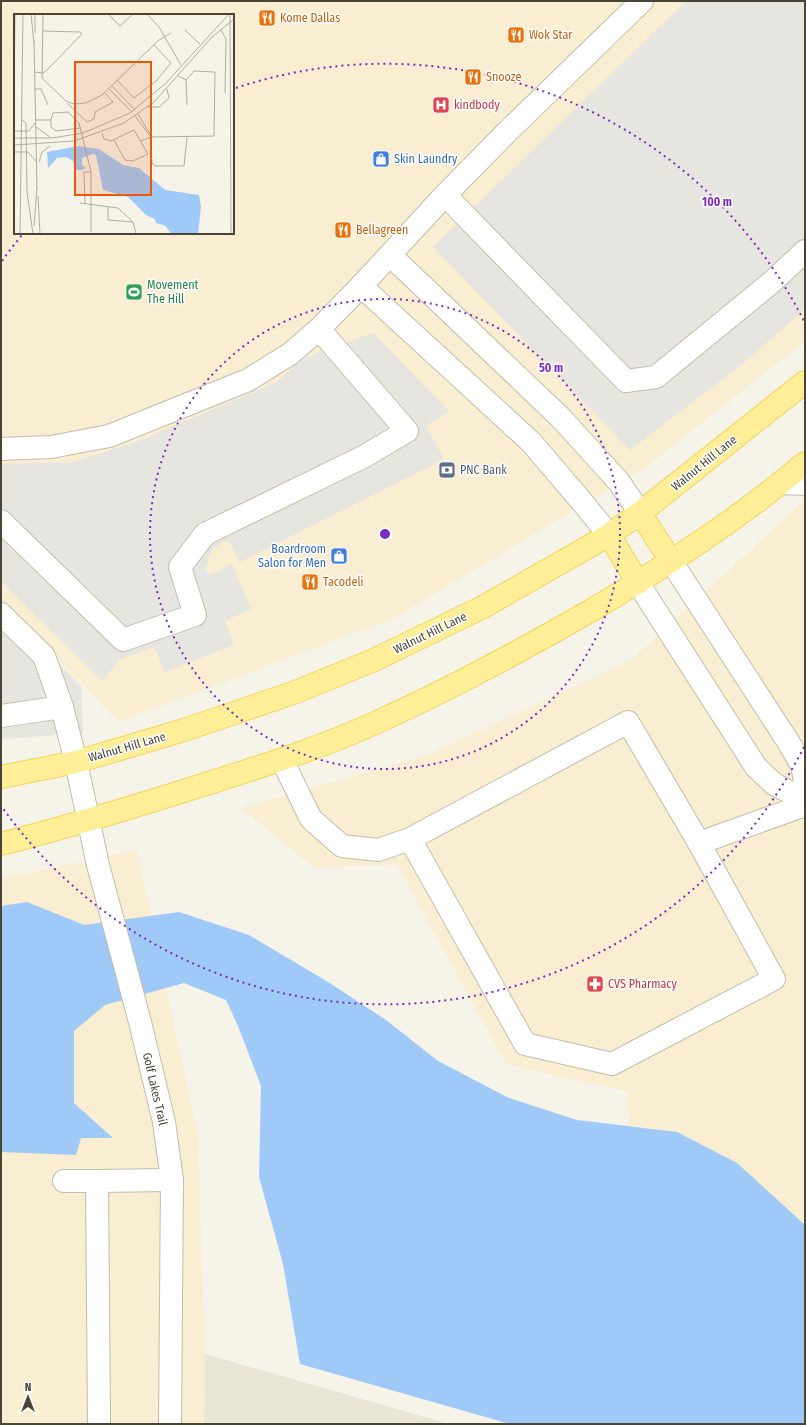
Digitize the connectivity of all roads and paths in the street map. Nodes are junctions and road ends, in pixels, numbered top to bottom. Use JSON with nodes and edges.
{"nodes":[{"id":1,"x":642,"y":1,"type":"edge"},
{"id":2,"x":445,"y":195,"type":"junction"},
{"id":3,"x":805,"y":251,"type":"edge"},
{"id":4,"x":390,"y":255,"type":"junction"},
{"id":5,"x":361,"y":286,"type":"junction"},
{"id":6,"x":319,"y":329,"type":"junction"},
{"id":7,"x":805,"y":382,"type":"edge"},
{"id":8,"x":1,"y":449,"type":"edge"},
{"id":9,"x":805,"y":463,"type":"edge"},
{"id":10,"x":782,"y":483,"type":"junction"},
{"id":11,"x":805,"y":484,"type":"edge"},
{"id":12,"x":640,"y":513,"type":"junction"},
{"id":13,"x":1,"y":522,"type":"edge"},
{"id":14,"x":608,"y":535,"type":"junction"},
{"id":15,"x":671,"y":561,"type":"junction"},
{"id":16,"x":638,"y":583,"type":"junction"},
{"id":17,"x":1,"y":614,"type":"edge"},
{"id":18,"x":62,"y":707,"type":"junction"},
{"id":19,"x":1,"y":716,"type":"edge"},
{"id":20,"x":282,"y":760,"type":"junction"},
{"id":21,"x":76,"y":762,"type":"junction"},
{"id":22,"x":1,"y":777,"type":"edge"},
{"id":23,"x":805,"y":780,"type":"edge"},
{"id":24,"x":805,"y":800,"type":"edge"},
{"id":25,"x":805,"y":805,"type":"edge"},
{"id":26,"x":89,"y":821,"type":"junction"},
{"id":27,"x":410,"y":839,"type":"junction"},
{"id":28,"x":1,"y":844,"type":"edge"},
{"id":29,"x":699,"y":844,"type":"junction"},
{"id":30,"x":172,"y":1180,"type":"junction"},
{"id":31,"x":97,"y":1181,"type":"junction"},
{"id":32,"x":64,"y":1182,"type":"dead end"},
{"id":33,"x":99,"y":1424,"type":"edge"},
{"id":34,"x":170,"y":1424,"type":"edge"}],
"edges":[{"from":1,"to":2,"type":"street"},
{"from":2,"to":3,"type":"street"},
{"from":2,"to":4,"type":"street"},
{"from":4,"to":5,"type":"street"},
{"from":4,"to":12,"type":"street"},
{"from":5,"to":6,"type":"street"},
{"from":5,"to":14,"type":"street"},
{"from":6,"to":8,"type":"street"},
{"from":6,"to":13,"type":"street"},
{"from":7,"to":12,"type":"main road","name":"Walnut Hill Lane"},
{"from":9,"to":10,"type":"main road"},
{"from":10,"to":11,"type":"street"},
{"from":10,"to":15,"type":"main road"},
{"from":12,"to":14,"type":"main road","name":"Walnut Hill Lane"},
{"from":12,"to":15,"type":"main road"},
{"from":14,"to":16,"type":"main road"},
{"from":14,"to":21,"type":"main road","name":"Walnut Hill Lane"},
{"from":15,"to":16,"type":"main road"},
{"from":15,"to":23,"type":"street"},
{"from":16,"to":20,"type":"main road"},
{"from":16,"to":24,"type":"street"},
{"from":17,"to":18,"type":"street","name":"Golf Lakes Trail"},
{"from":18,"to":19,"type":"street"},
{"from":18,"to":21,"type":"street","name":"Golf Lakes Trail"},
{"from":20,"to":26,"type":"main road"},
{"from":20,"to":27,"type":"street"},
{"from":21,"to":22,"type":"main road","name":"Walnut Hill Lane"},
{"from":21,"to":26,"type":"street","name":"Golf Lakes Trail"},
{"from":25,"to":29,"type":"street"},
{"from":26,"to":28,"type":"main road"},
{"from":26,"to":30,"type":"street","name":"Golf Lakes Trail"},
{"from":27,"to":29,"type":"street"},
{"from":27,"to":29,"type":"street"},
{"from":30,"to":31,"type":"street"},
{"from":30,"to":34,"type":"street","name":"Golf Lakes Trail"},
{"from":31,"to":32,"type":"street"},
{"from":31,"to":33,"type":"street"}]}
